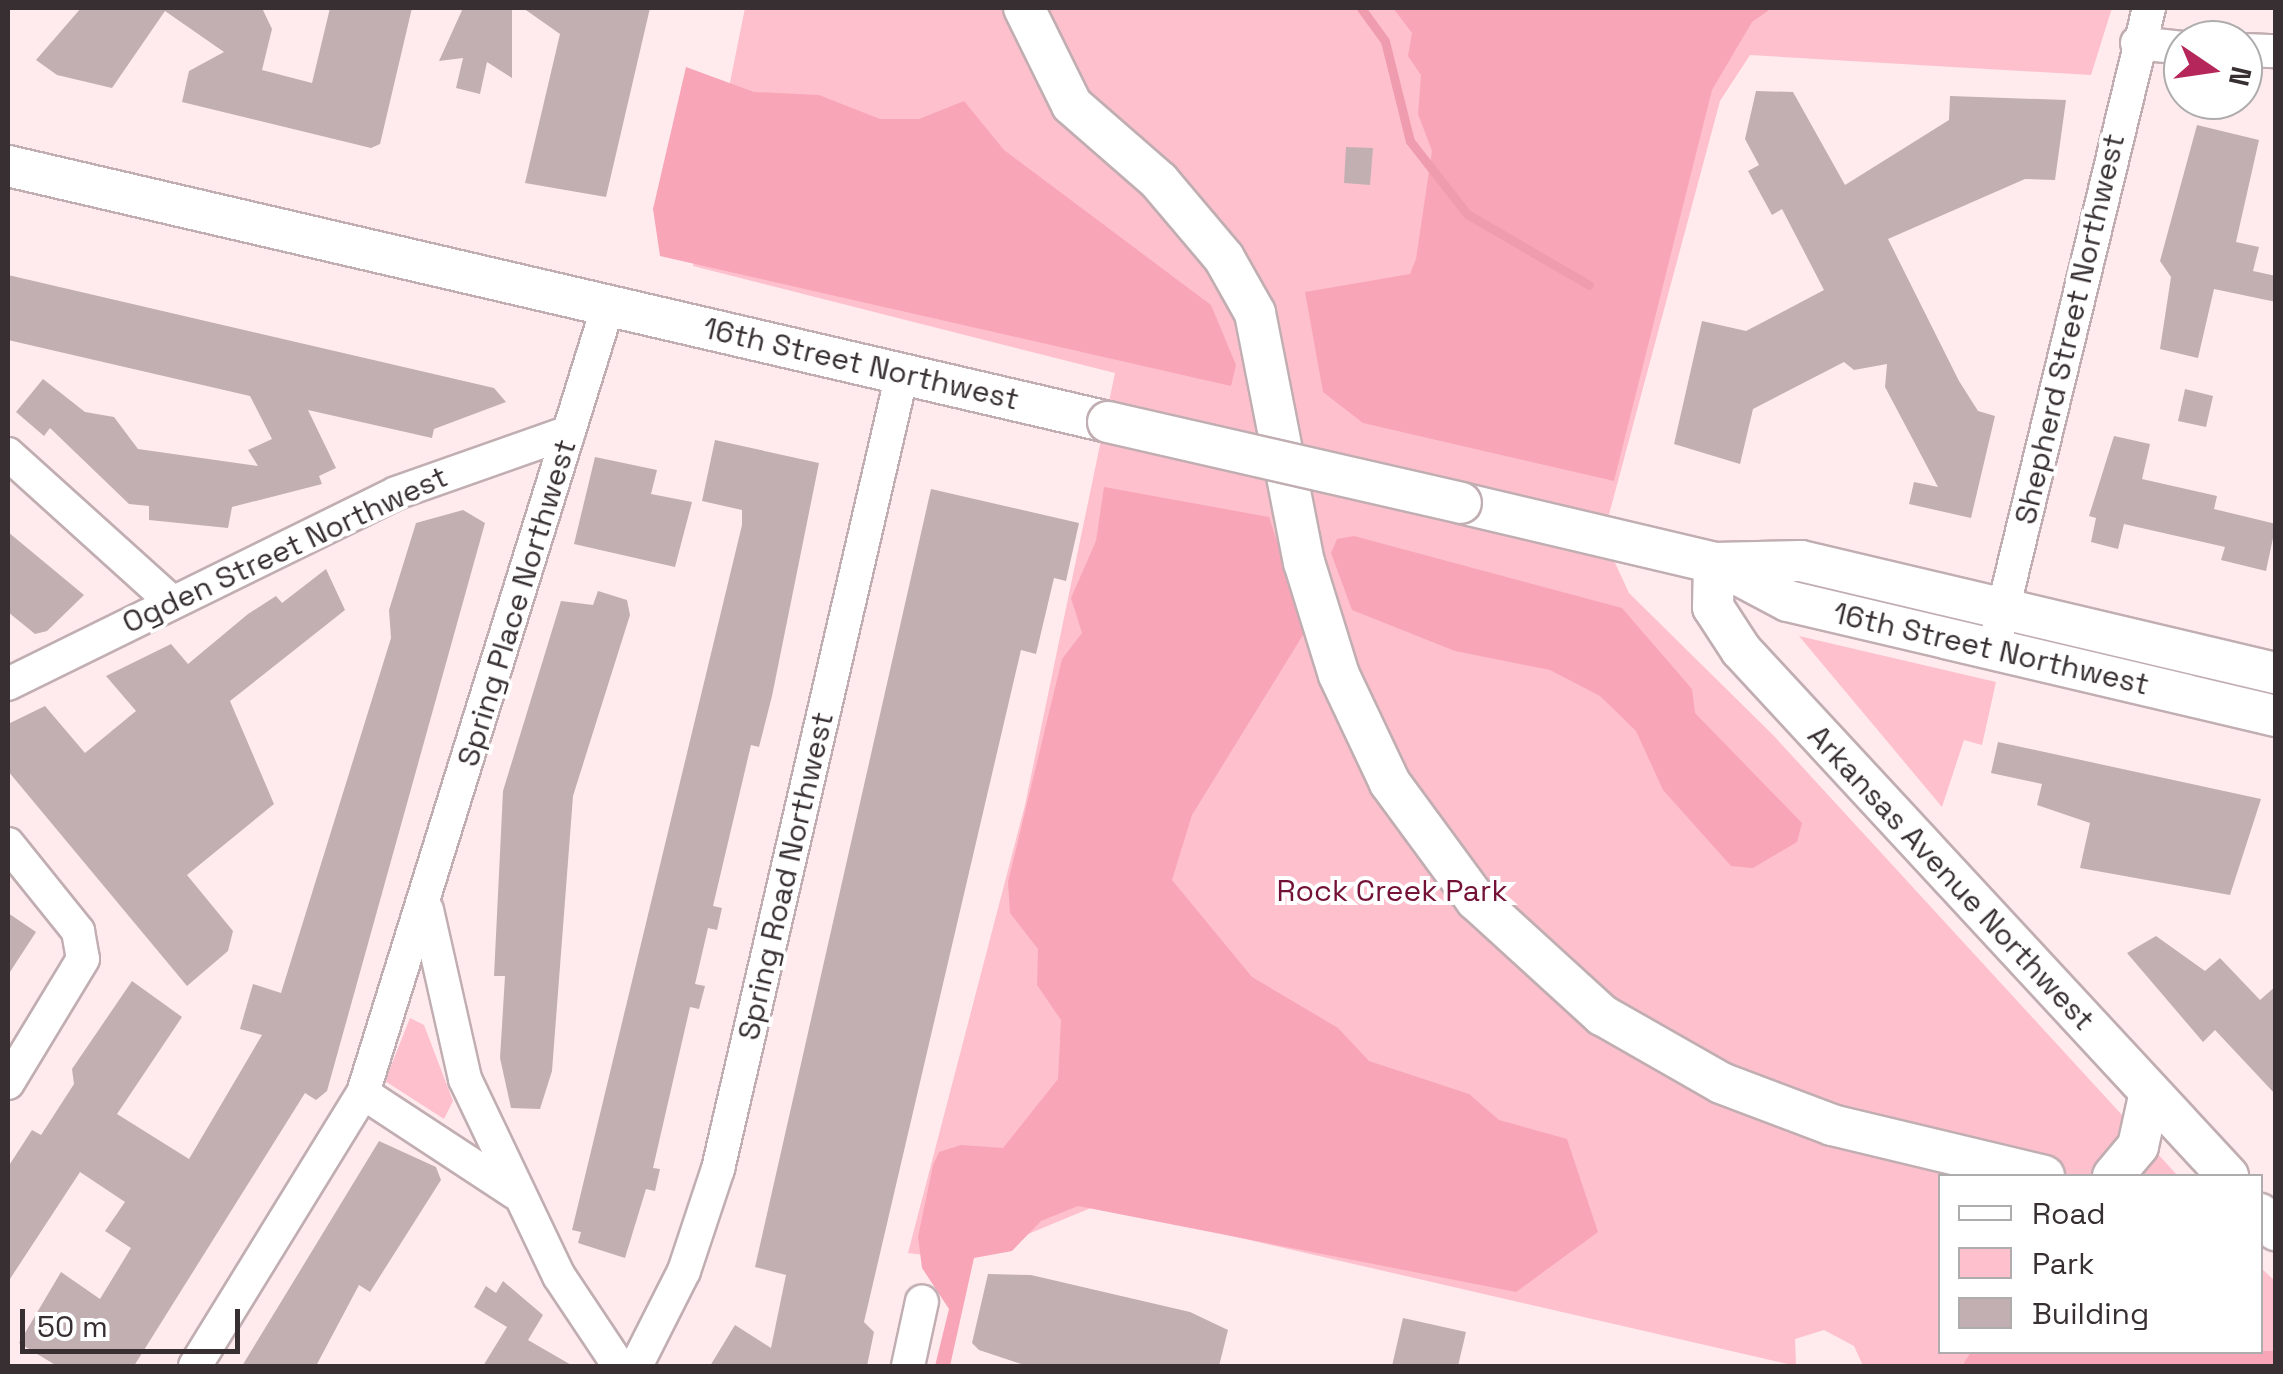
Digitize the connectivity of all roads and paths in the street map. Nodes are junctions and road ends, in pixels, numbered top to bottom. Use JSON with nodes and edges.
{"nodes":[{"id":1,"x":1024,"y":8,"type":"edge"},
{"id":2,"x":2149,"y":8,"type":"edge"},
{"id":3,"x":2137,"y":43,"type":"junction"},
{"id":4,"x":2163,"y":46,"type":"edge"},
{"id":5,"x":8,"y":166,"type":"edge"},
{"id":6,"x":608,"y":306,"type":"junction"},
{"id":7,"x":902,"y":374,"type":"junction"},
{"id":8,"x":570,"y":432,"type":"junction"},
{"id":9,"x":8,"y":454,"type":"edge"},
{"id":10,"x":1714,"y":563,"type":"junction"},
{"id":11,"x":172,"y":602,"type":"junction"},
{"id":12,"x":2003,"y":610,"type":"junction"},
{"id":13,"x":1994,"y":651,"type":"junction"},
{"id":14,"x":2276,"y":673,"type":"edge"},
{"id":15,"x":8,"y":684,"type":"edge"},
{"id":16,"x":2276,"y":716,"type":"edge"},
{"id":17,"x":8,"y":844,"type":"edge"},
{"id":18,"x":427,"y":901,"type":"junction"},
{"id":19,"x":8,"y":1084,"type":"edge"},
{"id":20,"x":2150,"y":1092,"type":"junction"},
{"id":21,"x":363,"y":1093,"type":"junction"},
{"id":22,"x":2036,"y":1174,"type":"edge"},
{"id":23,"x":2115,"y":1174,"type":"edge"},
{"id":24,"x":2226,"y":1174,"type":"edge"},
{"id":25,"x":515,"y":1193,"type":"junction"},
{"id":26,"x":922,"y":1300,"type":"dead end"},
{"id":27,"x":195,"y":1366,"type":"edge"},
{"id":28,"x":619,"y":1366,"type":"edge"},
{"id":29,"x":636,"y":1366,"type":"edge"},
{"id":30,"x":908,"y":1366,"type":"edge"}],
"edges":[{"from":1,"to":22,"type":"main road"},
{"from":2,"to":3,"type":"street","name":"Shepherd Street Northwest"},
{"from":3,"to":4,"type":"street"},
{"from":3,"to":12,"type":"street","name":"Shepherd Street Northwest"},
{"from":5,"to":6,"type":"main road","name":"16th Street Northwest"},
{"from":6,"to":7,"type":"main road","name":"16th Street Northwest"},
{"from":6,"to":8,"type":"street","name":"Spring Place Northwest"},
{"from":7,"to":10,"type":"main road","name":"16th Street Northwest","bridge":true},
{"from":7,"to":29,"type":"street","name":"Spring Road Northwest"},
{"from":8,"to":11,"type":"street","name":"Ogden Street Northwest"},
{"from":8,"to":18,"type":"street","name":"Spring Place Northwest"},
{"from":9,"to":11,"type":"street"},
{"from":10,"to":12,"type":"main road","name":"16th Street Northwest"},
{"from":10,"to":13,"type":"main road","name":"16th Street Northwest"},
{"from":10,"to":20,"type":"main road","name":"Arkansas Avenue Northwest"},
{"from":11,"to":15,"type":"street","name":"Ogden Street Northwest"},
{"from":12,"to":13,"type":"street","name":"Shepherd Street Northwest"},
{"from":12,"to":14,"type":"main road","name":"16th Street Northwest"},
{"from":13,"to":16,"type":"main road","name":"16th Street Northwest"},
{"from":17,"to":19,"type":"street"},
{"from":18,"to":21,"type":"street","name":"Spring Place Northwest"},
{"from":18,"to":25,"type":"street","name":"Spring Place Northwest"},
{"from":20,"to":23,"type":"main road"},
{"from":20,"to":24,"type":"main road","name":"Arkansas Avenue Northwest"},
{"from":21,"to":25,"type":"street","name":"Spring Place Northwest"},
{"from":21,"to":27,"type":"street"},
{"from":25,"to":28,"type":"street","name":"Spring Place Northwest"},
{"from":26,"to":30,"type":"street"}]}
